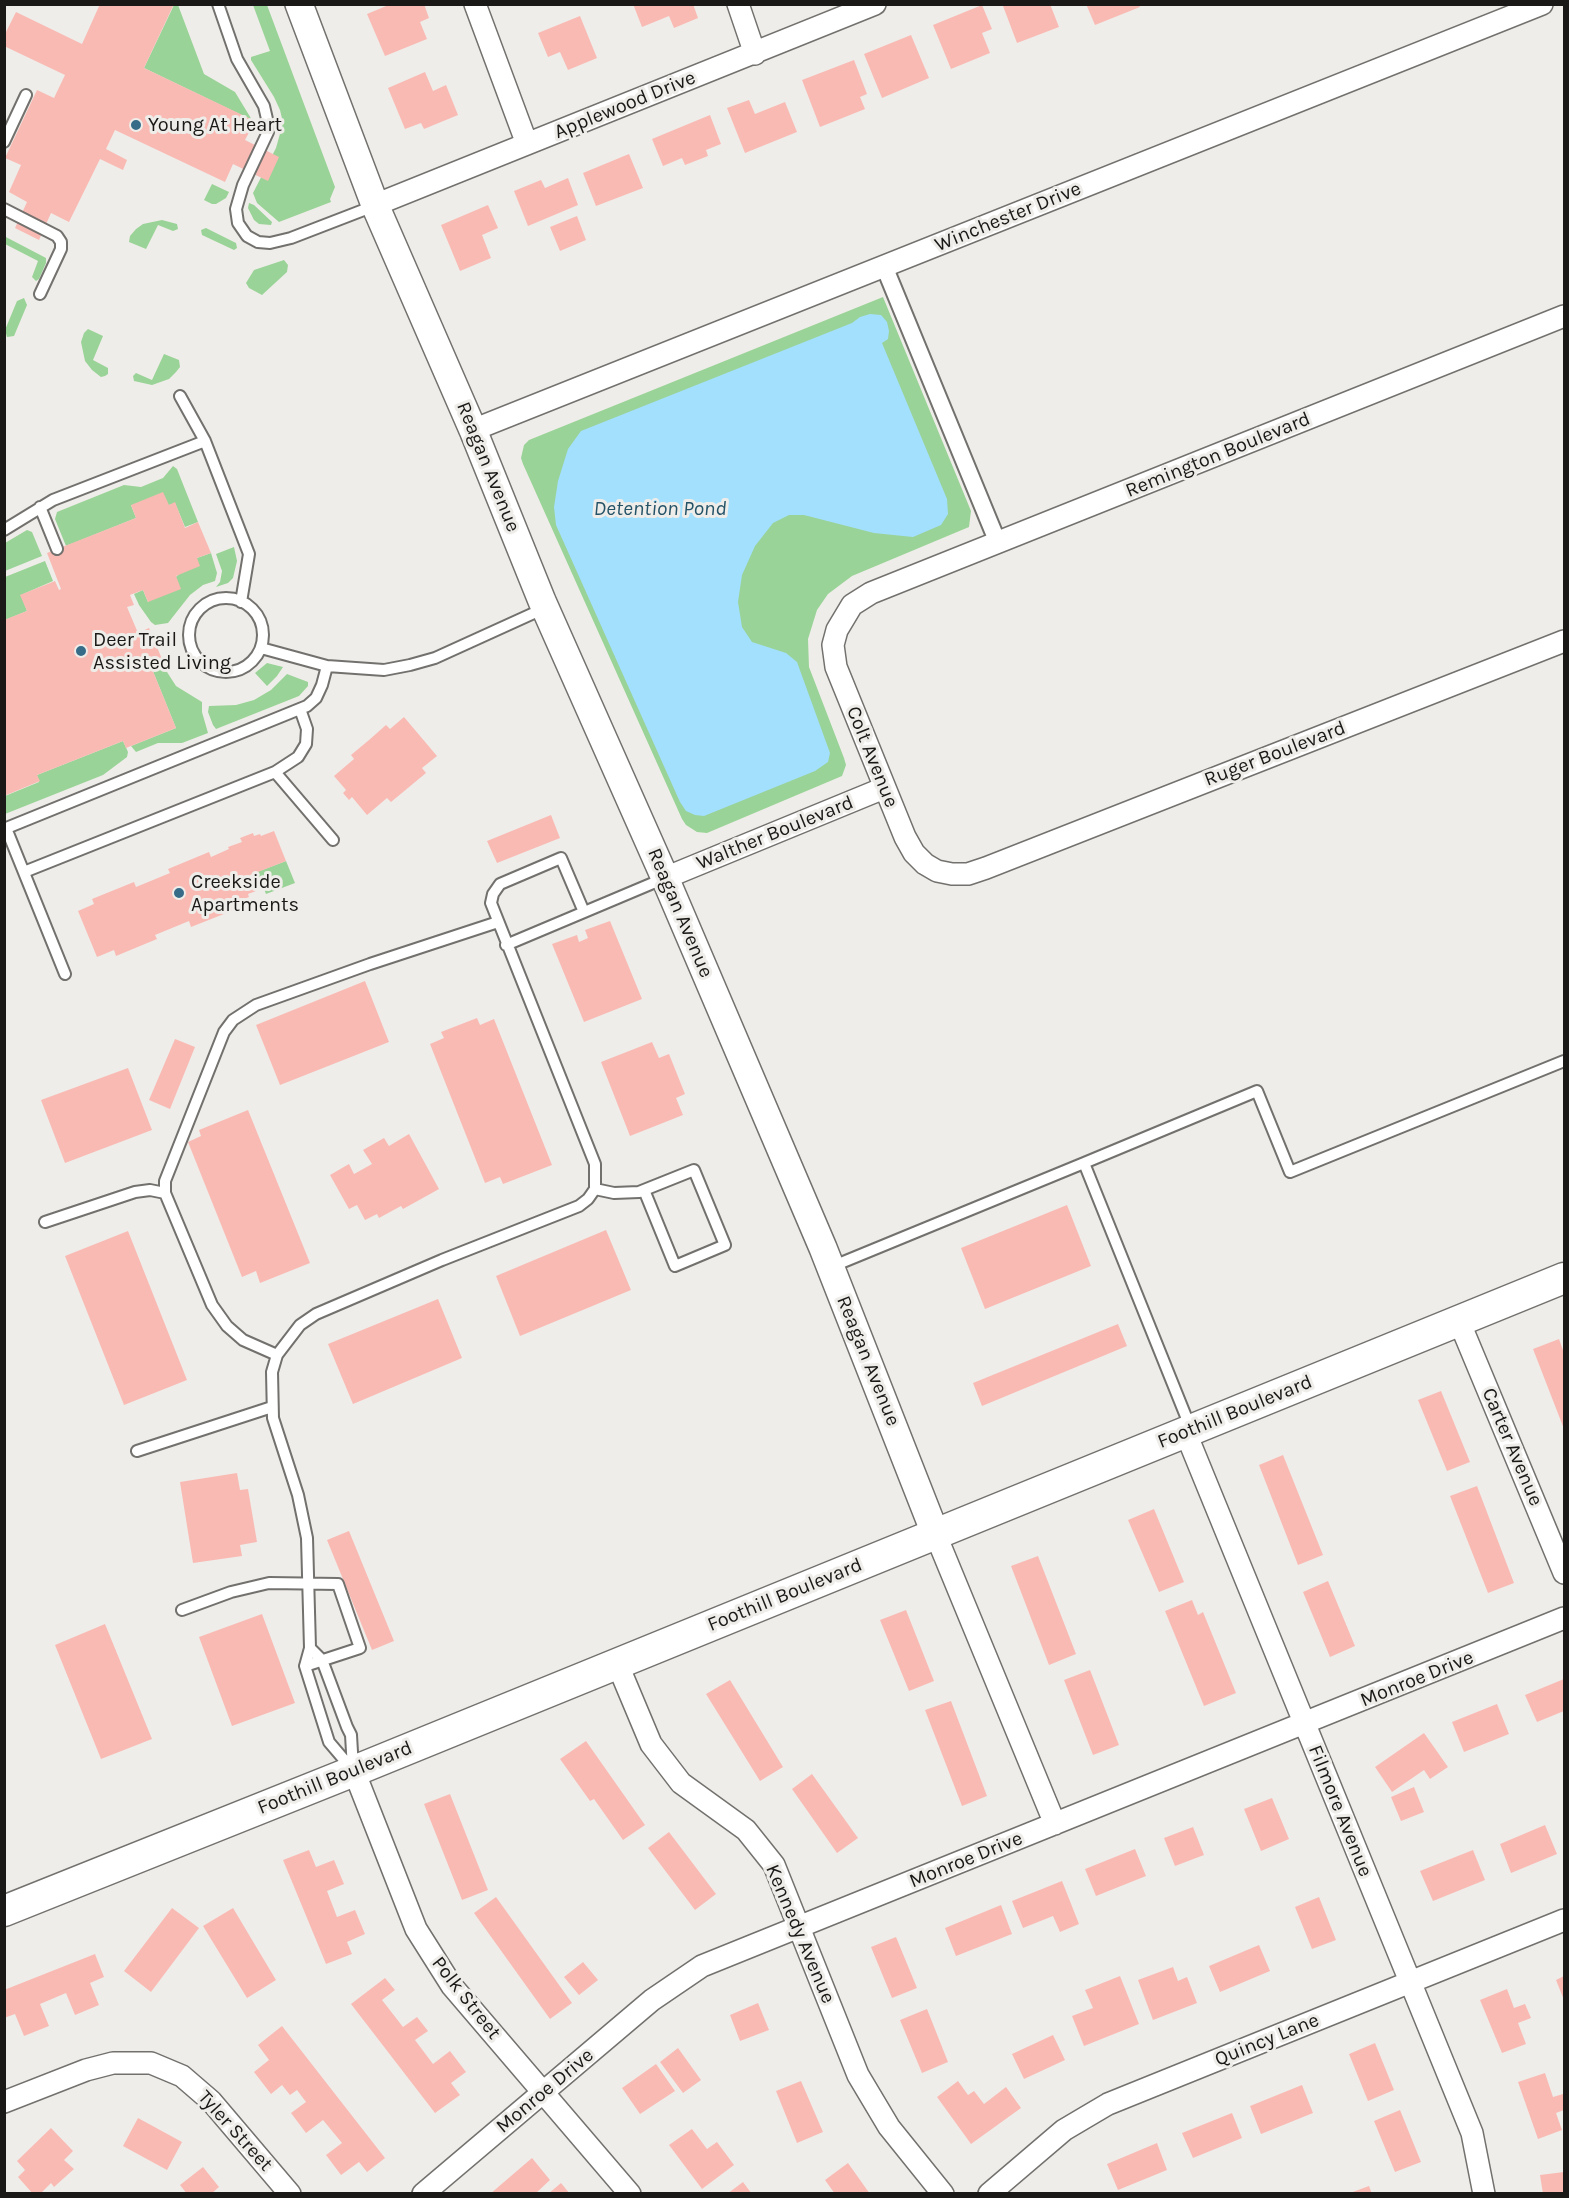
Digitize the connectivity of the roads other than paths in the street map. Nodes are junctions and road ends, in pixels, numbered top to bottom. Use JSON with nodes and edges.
{"nodes":[{"id":1,"x":218,"y":4,"type":"edge"},
{"id":2,"x":299,"y":4,"type":"edge"},
{"id":3,"x":475,"y":4,"type":"edge"},
{"id":4,"x":738,"y":4,"type":"edge"},
{"id":5,"x":875,"y":4,"type":"edge"},
{"id":6,"x":1542,"y":4,"type":"edge"},
{"id":7,"x":755,"y":54,"type":"junction"},
{"id":8,"x":26,"y":94,"type":"dead end"},
{"id":9,"x":4,"y":142,"type":"edge"},
{"id":10,"x":527,"y":144,"type":"junction"},
{"id":11,"x":375,"y":206,"type":"junction"},
{"id":12,"x":4,"y":209,"type":"edge"},
{"id":13,"x":884,"y":266,"type":"junction"},
{"id":14,"x":40,"y":294,"type":"dead end"},
{"id":15,"x":1564,"y":316,"type":"edge"},
{"id":16,"x":180,"y":396,"type":"dead end"},
{"id":17,"x":473,"y":430,"type":"junction"},
{"id":18,"x":205,"y":441,"type":"junction"},
{"id":19,"x":40,"y":507,"type":"junction"},
{"id":20,"x":4,"y":530,"type":"edge"},
{"id":21,"x":998,"y":543,"type":"junction"},
{"id":22,"x":57,"y":549,"type":"dead end"},
{"id":23,"x":871,"y":593,"type":"joint"},
{"id":24,"x":242,"y":602,"type":"junction"},
{"id":25,"x":545,"y":608,"type":"junction"},
{"id":26,"x":1564,"y":641,"type":"edge"},
{"id":27,"x":261,"y":648,"type":"junction"},
{"id":28,"x":327,"y":666,"type":"junction"},
{"id":29,"x":300,"y":709,"type":"junction"},
{"id":30,"x":275,"y":772,"type":"junction"},
{"id":31,"x":884,"y":788,"type":"junction"},
{"id":32,"x":5,"y":828,"type":"edge"},
{"id":33,"x":333,"y":840,"type":"dead end"},
{"id":34,"x":986,"y":868,"type":"joint"},
{"id":35,"x":24,"y":872,"type":"junction"},
{"id":36,"x":665,"y":878,"type":"junction"},
{"id":37,"x":584,"y":912,"type":"junction"},
{"id":38,"x":498,"y":922,"type":"junction"},
{"id":39,"x":506,"y":945,"type":"junction"},
{"id":40,"x":65,"y":974,"type":"dead end"},
{"id":41,"x":1564,"y":1061,"type":"edge"},
{"id":42,"x":1084,"y":1163,"type":"junction"},
{"id":43,"x":595,"y":1189,"type":"junction"},
{"id":44,"x":644,"y":1190,"type":"junction"},
{"id":45,"x":165,"y":1192,"type":"junction"},
{"id":46,"x":45,"y":1222,"type":"dead end"},
{"id":47,"x":830,"y":1267,"type":"junction"},
{"id":48,"x":1564,"y":1278,"type":"edge"},
{"id":49,"x":1459,"y":1321,"type":"junction"},
{"id":50,"x":277,"y":1355,"type":"junction"},
{"id":51,"x":272,"y":1407,"type":"junction"},
{"id":52,"x":1188,"y":1430,"type":"junction"},
{"id":53,"x":137,"y":1451,"type":"dead end"},
{"id":54,"x":935,"y":1533,"type":"junction"},
{"id":55,"x":1564,"y":1574,"type":"edge"},
{"id":56,"x":309,"y":1582,"type":"junction"},
{"id":57,"x":182,"y":1610,"type":"dead end"},
{"id":58,"x":1564,"y":1618,"type":"edge"},
{"id":59,"x":310,"y":1648,"type":"junction"},
{"id":60,"x":322,"y":1660,"type":"junction"},
{"id":61,"x":617,"y":1663,"type":"junction"},
{"id":62,"x":305,"y":1666,"type":"junction"},
{"id":63,"x":1305,"y":1725,"type":"junction"},
{"id":64,"x":354,"y":1771,"type":"junction"},
{"id":65,"x":1055,"y":1824,"type":"junction"},
{"id":66,"x":4,"y":1911,"type":"edge"},
{"id":67,"x":1564,"y":1920,"type":"edge"},
{"id":68,"x":800,"y":1926,"type":"junction"},
{"id":69,"x":1410,"y":1983,"type":"junction"},
{"id":70,"x":544,"y":2091,"type":"junction"},
{"id":71,"x":4,"y":2102,"type":"edge"},
{"id":72,"x":291,"y":2193,"type":"edge"},
{"id":73,"x":423,"y":2193,"type":"edge"},
{"id":74,"x":630,"y":2193,"type":"edge"},
{"id":75,"x":943,"y":2193,"type":"edge"},
{"id":76,"x":989,"y":2193,"type":"edge"},
{"id":77,"x":1484,"y":2193,"type":"edge"}],
"edges":[{"from":1,"to":11,"type":"lane"},
{"from":2,"to":11,"type":"street","name":"Reagan Avenue"},
{"from":3,"to":10,"type":"street"},
{"from":4,"to":7,"type":"street"},
{"from":5,"to":7,"type":"street","name":"Applewood Drive"},
{"from":6,"to":13,"type":"street","name":"Winchester Drive"},
{"from":7,"to":10,"type":"street","name":"Applewood Drive"},
{"from":8,"to":9,"type":"lane"},
{"from":10,"to":11,"type":"street","name":"Applewood Drive"},
{"from":11,"to":17,"type":"street","name":"Reagan Avenue"},
{"from":12,"to":14,"type":"lane"},
{"from":13,"to":17,"type":"street","name":"Winchester Drive"},
{"from":13,"to":21,"type":"street"},
{"from":15,"to":21,"type":"street","name":"Remington Boulevard"},
{"from":16,"to":18,"type":"lane"},
{"from":17,"to":25,"type":"street","name":"Reagan Avenue"},
{"from":18,"to":19,"type":"lane"},
{"from":18,"to":24,"type":"lane"},
{"from":19,"to":20,"type":"lane"},
{"from":19,"to":22,"type":"lane"},
{"from":21,"to":23,"type":"street","name":"Remington Boulevard"},
{"from":23,"to":31,"type":"street","name":"Colt Avenue"},
{"from":24,"to":27,"type":"lane"},
{"from":24,"to":27,"type":"lane"},
{"from":25,"to":28,"type":"lane"},
{"from":25,"to":36,"type":"street","name":"Reagan Avenue"},
{"from":26,"to":34,"type":"street","name":"Ruger Boulevard"},
{"from":27,"to":28,"type":"lane"},
{"from":28,"to":29,"type":"lane"},
{"from":29,"to":30,"type":"lane"},
{"from":29,"to":32,"type":"lane"},
{"from":30,"to":33,"type":"lane"},
{"from":30,"to":35,"type":"lane"},
{"from":31,"to":34,"type":"street","name":"Colt Avenue"},
{"from":31,"to":36,"type":"street","name":"Walther Boulevard"},
{"from":32,"to":35,"type":"lane"},
{"from":35,"to":40,"type":"lane"},
{"from":36,"to":37,"type":"lane"},
{"from":36,"to":47,"type":"street","name":"Reagan Avenue"},
{"from":37,"to":38,"type":"lane"},
{"from":37,"to":39,"type":"lane"},
{"from":38,"to":39,"type":"lane"},
{"from":38,"to":45,"type":"lane"},
{"from":39,"to":43,"type":"lane"},
{"from":41,"to":42,"type":"lane"},
{"from":42,"to":47,"type":"lane"},
{"from":42,"to":52,"type":"lane"},
{"from":43,"to":44,"type":"lane"},
{"from":43,"to":50,"type":"lane"},
{"from":44,"to":44,"type":"lane"},
{"from":45,"to":46,"type":"lane"},
{"from":45,"to":50,"type":"lane"},
{"from":47,"to":54,"type":"street","name":"Reagan Avenue"},
{"from":48,"to":49,"type":"main road","name":"Foothill Boulevard"},
{"from":49,"to":52,"type":"main road","name":"Foothill Boulevard"},
{"from":49,"to":55,"type":"street","name":"Carter Avenue"},
{"from":50,"to":51,"type":"lane"},
{"from":51,"to":53,"type":"lane"},
{"from":51,"to":56,"type":"lane"},
{"from":52,"to":54,"type":"main road","name":"Foothill Boulevard"},
{"from":52,"to":63,"type":"street","name":"Filmore Avenue"},
{"from":54,"to":61,"type":"main road","name":"Foothill Boulevard"},
{"from":54,"to":65,"type":"street","name":"Reagan Avenue"},
{"from":56,"to":57,"type":"lane"},
{"from":56,"to":59,"type":"lane"},
{"from":56,"to":60,"type":"lane"},
{"from":58,"to":63,"type":"street","name":"Monroe Drive"},
{"from":59,"to":60,"type":"lane"},
{"from":59,"to":62,"type":"lane"},
{"from":60,"to":62,"type":"lane"},
{"from":60,"to":64,"type":"lane"},
{"from":61,"to":64,"type":"main road","name":"Foothill Boulevard"},
{"from":61,"to":68,"type":"street","name":"Kennedy Avenue"},
{"from":62,"to":64,"type":"lane"},
{"from":63,"to":65,"type":"street","name":"Monroe Drive"},
{"from":63,"to":69,"type":"street","name":"Filmore Avenue"},
{"from":64,"to":66,"type":"main road","name":"Foothill Boulevard"},
{"from":64,"to":70,"type":"street","name":"Polk Street"},
{"from":65,"to":68,"type":"street","name":"Monroe Drive"},
{"from":67,"to":69,"type":"street","name":"Quincy Lane"},
{"from":68,"to":70,"type":"street","name":"Monroe Drive"},
{"from":68,"to":75,"type":"street","name":"Kennedy Avenue"},
{"from":69,"to":76,"type":"street","name":"Quincy Lane"},
{"from":69,"to":77,"type":"street","name":"Filmore Avenue"},
{"from":70,"to":73,"type":"street","name":"Monroe Drive"},
{"from":70,"to":74,"type":"street","name":"Polk Street"},
{"from":71,"to":72,"type":"street","name":"Tyler Street"}]}
